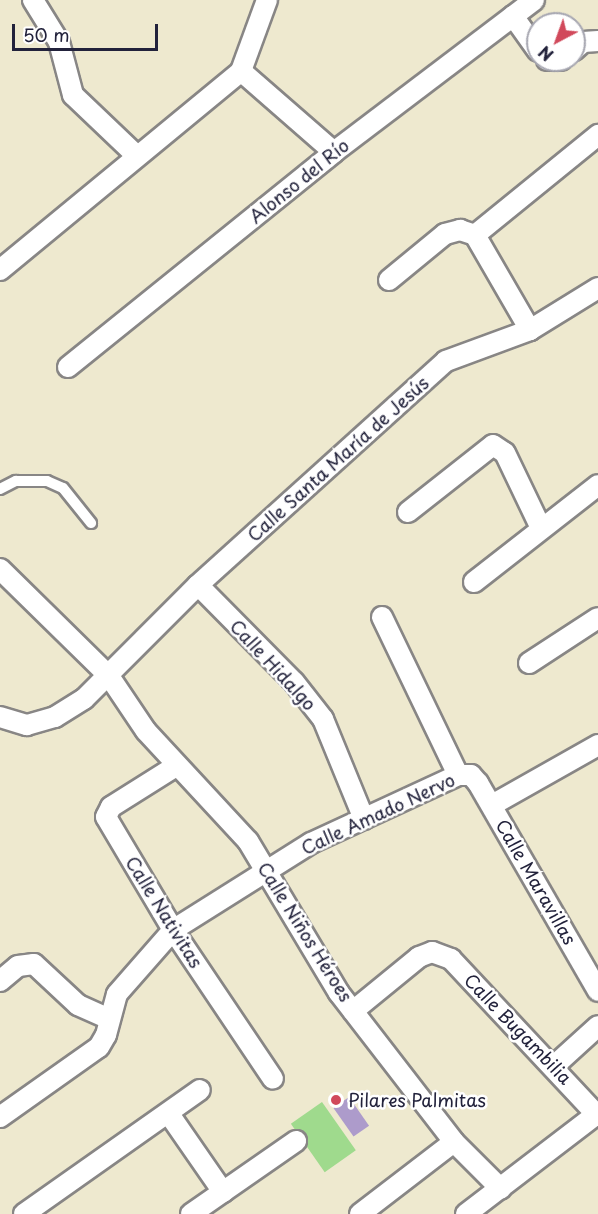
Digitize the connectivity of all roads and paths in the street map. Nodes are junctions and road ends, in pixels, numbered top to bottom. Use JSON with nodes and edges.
{"nodes":[{"id":1,"x":33,"y":0,"type":"edge"},
{"id":2,"x":267,"y":0,"type":"edge"},
{"id":3,"x":534,"y":0,"type":"edge"},
{"id":4,"x":513,"y":16,"type":"junction"},
{"id":5,"x":526,"y":34,"type":"edge"},
{"id":6,"x":241,"y":71,"type":"junction"},
{"id":7,"x":598,"y":135,"type":"edge"},
{"id":8,"x":334,"y":152,"type":"junction"},
{"id":9,"x":137,"y":156,"type":"junction"},
{"id":10,"x":475,"y":235,"type":"junction"},
{"id":11,"x":0,"y":270,"type":"edge"},
{"id":12,"x":389,"y":280,"type":"dead end"},
{"id":13,"x":598,"y":288,"type":"edge"},
{"id":14,"x":530,"y":330,"type":"junction"},
{"id":15,"x":68,"y":367,"type":"dead end"},
{"id":16,"x":598,"y":485,"type":"edge"},
{"id":17,"x":0,"y":489,"type":"edge"},
{"id":18,"x":408,"y":512,"type":"dead end"},
{"id":19,"x":91,"y":523,"type":"dead end"},
{"id":20,"x":541,"y":528,"type":"junction"},
{"id":21,"x":0,"y":569,"type":"edge"},
{"id":22,"x":474,"y":582,"type":"dead end"},
{"id":23,"x":198,"y":585,"type":"junction"},
{"id":24,"x":382,"y":617,"type":"dead end"},
{"id":25,"x":598,"y":618,"type":"edge"},
{"id":26,"x":529,"y":663,"type":"dead end"},
{"id":27,"x":109,"y":676,"type":"junction"},
{"id":28,"x":0,"y":717,"type":"edge"},
{"id":29,"x":598,"y":745,"type":"edge"},
{"id":30,"x":176,"y":766,"type":"junction"},
{"id":31,"x":464,"y":775,"type":"junction"},
{"id":32,"x":492,"y":805,"type":"junction"},
{"id":33,"x":364,"y":819,"type":"junction"},
{"id":34,"x":267,"y":871,"type":"junction"},
{"id":35,"x":173,"y":930,"type":"junction"},
{"id":36,"x":0,"y":981,"type":"edge"},
{"id":37,"x":598,"y":991,"type":"edge"},
{"id":38,"x":353,"y":1011,"type":"junction"},
{"id":39,"x":109,"y":1019,"type":"junction"},
{"id":40,"x":598,"y":1026,"type":"edge"},
{"id":41,"x":555,"y":1066,"type":"junction"},
{"id":42,"x":273,"y":1079,"type":"dead end"},
{"id":43,"x":200,"y":1090,"type":"dead end"},
{"id":44,"x":169,"y":1114,"type":"junction"},
{"id":45,"x":597,"y":1115,"type":"edge"},
{"id":46,"x":0,"y":1117,"type":"edge"},
{"id":47,"x":296,"y":1141,"type":"dead end"},
{"id":48,"x":454,"y":1142,"type":"junction"},
{"id":49,"x":501,"y":1190,"type":"junction"},
{"id":50,"x":223,"y":1192,"type":"junction"},
{"id":51,"x":198,"y":1212,"type":"edge"},
{"id":52,"x":24,"y":1214,"type":"edge"},
{"id":53,"x":360,"y":1214,"type":"edge"},
{"id":54,"x":466,"y":1214,"type":"edge"}],
"edges":[{"from":1,"to":9,"type":"street"},
{"from":2,"to":6,"type":"street"},
{"from":3,"to":4,"type":"street","name":"Alonso del Río"},
{"from":4,"to":5,"type":"street"},
{"from":4,"to":8,"type":"street","name":"Alonso del Río"},
{"from":6,"to":8,"type":"street"},
{"from":6,"to":9,"type":"street"},
{"from":7,"to":10,"type":"street"},
{"from":8,"to":15,"type":"street","name":"Alonso del Río"},
{"from":9,"to":11,"type":"street"},
{"from":10,"to":12,"type":"street"},
{"from":10,"to":14,"type":"street"},
{"from":13,"to":14,"type":"street","name":"Calle Santa María de Jesús"},
{"from":14,"to":23,"type":"street","name":"Calle Santa María de Jesús"},
{"from":16,"to":20,"type":"street"},
{"from":17,"to":19,"type":"lane"},
{"from":18,"to":20,"type":"street"},
{"from":20,"to":22,"type":"street"},
{"from":21,"to":27,"type":"street","name":"Calle Niños Héroes"},
{"from":23,"to":27,"type":"street","name":"Calle Santa María de Jesús"},
{"from":23,"to":33,"type":"street","name":"Calle Hidalgo"},
{"from":24,"to":31,"type":"street","name":"Calle Maravillas"},
{"from":25,"to":26,"type":"street"},
{"from":27,"to":28,"type":"street","name":"Calle Santa María de Jesús"},
{"from":27,"to":30,"type":"street","name":"Calle Niños Héroes"},
{"from":29,"to":32,"type":"street"},
{"from":30,"to":34,"type":"street","name":"Calle Niños Héroes"},
{"from":30,"to":35,"type":"street","name":"Calle Nativitas"},
{"from":31,"to":32,"type":"street","name":"Calle Maravillas"},
{"from":31,"to":33,"type":"street","name":"Calle Amado Nervo"},
{"from":32,"to":37,"type":"street","name":"Calle Maravillas"},
{"from":33,"to":34,"type":"street","name":"Calle Amado Nervo"},
{"from":34,"to":35,"type":"street","name":"Calle Amado Nervo"},
{"from":34,"to":38,"type":"street","name":"Calle Niños Héroes"},
{"from":35,"to":39,"type":"street","name":"Calle Amado Nervo"},
{"from":35,"to":42,"type":"street","name":"Calle Nativitas"},
{"from":36,"to":39,"type":"street"},
{"from":38,"to":41,"type":"street","name":"Calle Bugambilia"},
{"from":38,"to":48,"type":"street","name":"Calle Niños Héroes"},
{"from":39,"to":46,"type":"street","name":"Calle Amado Nervo"},
{"from":40,"to":41,"type":"street"},
{"from":41,"to":45,"type":"street","name":"Calle Bugambilia"},
{"from":43,"to":44,"type":"street"},
{"from":44,"to":50,"type":"street"},
{"from":44,"to":52,"type":"street"},
{"from":45,"to":49,"type":"street"},
{"from":47,"to":50,"type":"street"},
{"from":48,"to":49,"type":"street","name":"Calle Niños Héroes"},
{"from":48,"to":53,"type":"street"},
{"from":49,"to":54,"type":"street"},
{"from":50,"to":51,"type":"street"}]}
